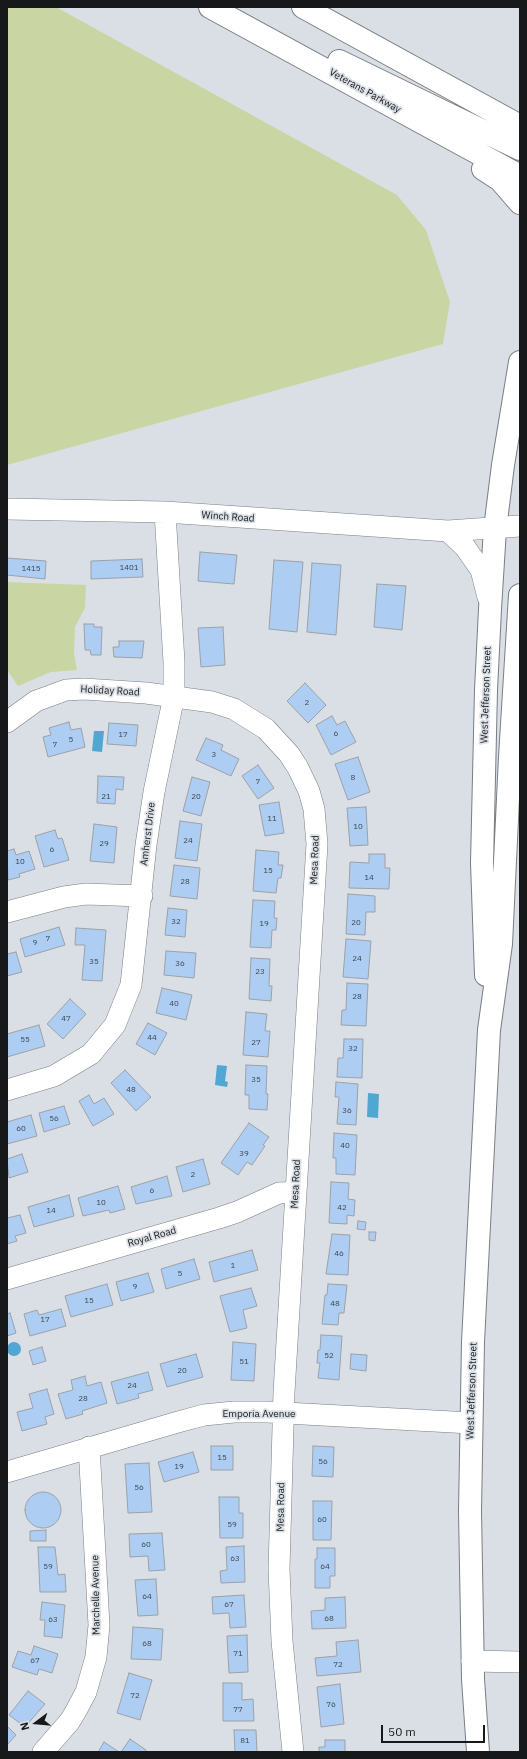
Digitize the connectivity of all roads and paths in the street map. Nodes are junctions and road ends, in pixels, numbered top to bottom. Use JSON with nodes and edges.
{"nodes":[{"id":1,"x":210,"y":7,"type":"edge"},
{"id":2,"x":303,"y":7,"type":"edge"},
{"id":3,"x":257,"y":33,"type":"junction"},
{"id":4,"x":322,"y":68,"type":"junction"},
{"id":5,"x":488,"y":107,"type":"junction"},
{"id":6,"x":520,"y":114,"type":"edge"},
{"id":7,"x":520,"y":126,"type":"edge"},
{"id":8,"x":520,"y":149,"type":"edge"},
{"id":9,"x":520,"y":176,"type":"edge"},
{"id":10,"x":520,"y":202,"type":"edge"},
{"id":11,"x":520,"y":362,"type":"edge"},
{"id":12,"x":7,"y":509,"type":"edge"},
{"id":13,"x":166,"y":512,"type":"junction"},
{"id":14,"x":520,"y":526,"type":"edge"},
{"id":15,"x":495,"y":529,"type":"junction"},
{"id":16,"x":448,"y":531,"type":"junction"},
{"id":17,"x":520,"y":595,"type":"edge"},
{"id":18,"x":490,"y":609,"type":"junction"},
{"id":19,"x":174,"y":696,"type":"junction"},
{"id":20,"x":7,"y":722,"type":"edge"},
{"id":21,"x":142,"y":896,"type":"junction"},
{"id":22,"x":7,"y":912,"type":"edge"},
{"id":23,"x":489,"y":1030,"type":"junction"},
{"id":24,"x":7,"y":1090,"type":"edge"},
{"id":25,"x":296,"y":1192,"type":"junction"},
{"id":26,"x":7,"y":1279,"type":"edge"},
{"id":27,"x":283,"y":1413,"type":"junction"},
{"id":28,"x":471,"y":1423,"type":"junction"},
{"id":29,"x":89,"y":1447,"type":"junction"},
{"id":30,"x":7,"y":1472,"type":"edge"},
{"id":31,"x":472,"y":1661,"type":"junction"},
{"id":32,"x":520,"y":1662,"type":"edge"},
{"id":33,"x":43,"y":1752,"type":"edge"},
{"id":34,"x":293,"y":1752,"type":"edge"},
{"id":35,"x":478,"y":1752,"type":"edge"}],
"edges":[{"from":1,"to":3,"type":"main road","name":"Veterans Parkway"},
{"from":2,"to":5,"type":"main road"},
{"from":3,"to":4,"type":"main road","name":"Veterans Parkway"},
{"from":3,"to":8,"type":"main road"},
{"from":4,"to":9,"type":"main road","name":"Veterans Parkway"},
{"from":4,"to":10,"type":"main road"},
{"from":5,"to":6,"type":"main road"},
{"from":5,"to":7,"type":"main road"},
{"from":11,"to":15,"type":"main road","name":"West Jefferson Street"},
{"from":12,"to":13,"type":"street","name":"Winch Road"},
{"from":13,"to":16,"type":"street","name":"Winch Road"},
{"from":13,"to":19,"type":"street","name":"Amherst Drive"},
{"from":14,"to":15,"type":"street","name":"Winch Road"},
{"from":15,"to":16,"type":"street","name":"Winch Road"},
{"from":15,"to":18,"type":"main road","name":"West Jefferson Street"},
{"from":16,"to":18,"type":"street"},
{"from":17,"to":23,"type":"main road","name":"West Jefferson Street"},
{"from":18,"to":23,"type":"main road","name":"West Jefferson Street"},
{"from":19,"to":20,"type":"street","name":"Holiday Road"},
{"from":19,"to":21,"type":"street","name":"Amherst Drive"},
{"from":19,"to":25,"type":"street","name":"Mesa Road"},
{"from":21,"to":22,"type":"street"},
{"from":21,"to":24,"type":"street","name":"Amherst Drive"},
{"from":23,"to":28,"type":"main road","name":"West Jefferson Street"},
{"from":25,"to":26,"type":"street","name":"Royal Road"},
{"from":25,"to":27,"type":"street","name":"Mesa Road"},
{"from":27,"to":28,"type":"street","name":"Emporia Avenue"},
{"from":27,"to":29,"type":"street","name":"Emporia Avenue"},
{"from":27,"to":34,"type":"street","name":"Mesa Road"},
{"from":28,"to":31,"type":"main road","name":"West Jefferson Street"},
{"from":29,"to":30,"type":"street","name":"Emporia Avenue"},
{"from":29,"to":33,"type":"street","name":"Marchelle Avenue"},
{"from":31,"to":32,"type":"street"},
{"from":31,"to":35,"type":"main road","name":"West Jefferson Street"}]}
